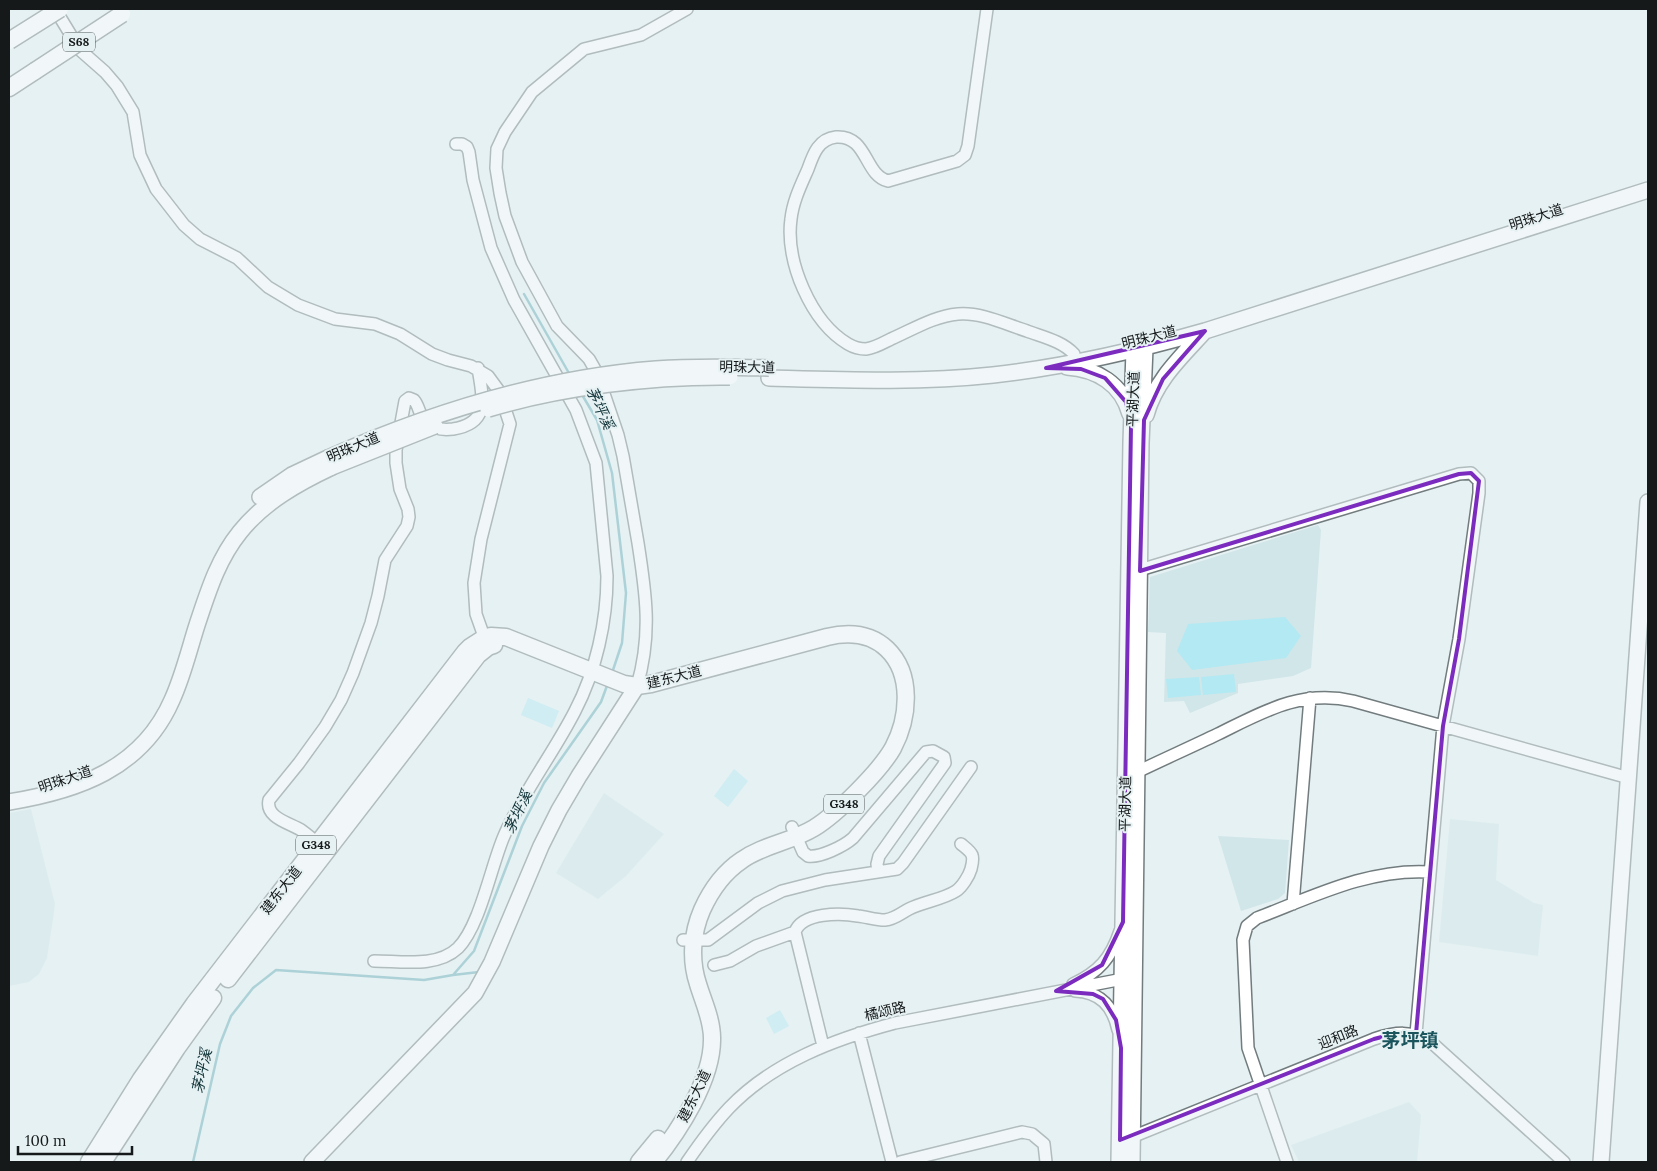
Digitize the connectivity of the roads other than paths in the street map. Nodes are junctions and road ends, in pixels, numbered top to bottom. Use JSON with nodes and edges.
{"nodes":[{"id":1,"x":55,"y":9,"type":"edge"},
{"id":2,"x":60,"y":9,"type":"edge"},
{"id":3,"x":687,"y":9,"type":"edge"},
{"id":4,"x":987,"y":9,"type":"edge"},
{"id":5,"x":126,"y":11,"type":"edge"},
{"id":6,"x":9,"y":41,"type":"edge"},
{"id":7,"x":9,"y":88,"type":"edge"},
{"id":8,"x":456,"y":144,"type":"dead end"},
{"id":9,"x":1648,"y":181,"type":"edge"},
{"id":10,"x":1648,"y":190,"type":"edge"},
{"id":11,"x":1205,"y":331,"type":"junction"},
{"id":12,"x":1139,"y":346,"type":"junction"},
{"id":13,"x":1074,"y":354,"type":"junction"},
{"id":14,"x":478,"y":366,"type":"junction"},
{"id":15,"x":1046,"y":368,"type":"junction"},
{"id":16,"x":769,"y":373,"type":"junction"},
{"id":17,"x":1136,"y":443,"type":"junction"},
{"id":18,"x":330,"y":462,"type":"junction"},
{"id":19,"x":1648,"y":502,"type":"edge"},
{"id":20,"x":1647,"y":526,"type":"edge"},
{"id":21,"x":1134,"y":572,"type":"junction"},
{"id":22,"x":486,"y":643,"type":"junction"},
{"id":23,"x":594,"y":676,"type":"junction"},
{"id":24,"x":628,"y":689,"type":"junction"},
{"id":25,"x":1310,"y":698,"type":"junction"},
{"id":26,"x":1443,"y":726,"type":"junction"},
{"id":27,"x":971,"y":767,"type":"dead end"},
{"id":28,"x":1132,"y":773,"type":"junction"},
{"id":29,"x":1629,"y":778,"type":"junction"},
{"id":30,"x":9,"y":794,"type":"edge"},
{"id":31,"x":9,"y":802,"type":"edge"},
{"id":32,"x":795,"y":832,"type":"junction"},
{"id":33,"x":961,"y":844,"type":"dead end"},
{"id":34,"x":322,"y":847,"type":"junction"},
{"id":35,"x":878,"y":872,"type":"junction"},
{"id":36,"x":1430,"y":872,"type":"junction"},
{"id":37,"x":1293,"y":904,"type":"junction"},
{"id":38,"x":1123,"y":922,"type":"junction"},
{"id":39,"x":795,"y":932,"type":"junction"},
{"id":40,"x":688,"y":940,"type":"junction"},
{"id":41,"x":374,"y":961,"type":"dead end"},
{"id":42,"x":714,"y":965,"type":"dead end"},
{"id":43,"x":1128,"y":978,"type":"junction"},
{"id":44,"x":1056,"y":991,"type":"junction"},
{"id":45,"x":859,"y":1033,"type":"junction"},
{"id":46,"x":1416,"y":1034,"type":"junction"},
{"id":47,"x":823,"y":1046,"type":"junction"},
{"id":48,"x":1121,"y":1048,"type":"junction"},
{"id":49,"x":1260,"y":1086,"type":"junction"},
{"id":50,"x":1126,"y":1139,"type":"junction"},
{"id":51,"x":89,"y":1162,"type":"edge"},
{"id":52,"x":103,"y":1162,"type":"edge"},
{"id":53,"x":312,"y":1162,"type":"edge"},
{"id":54,"x":639,"y":1162,"type":"edge"},
{"id":55,"x":654,"y":1162,"type":"edge"},
{"id":56,"x":687,"y":1162,"type":"edge"},
{"id":57,"x":892,"y":1162,"type":"edge"},
{"id":58,"x":900,"y":1162,"type":"edge"},
{"id":59,"x":1046,"y":1162,"type":"edge"},
{"id":60,"x":1119,"y":1162,"type":"edge"},
{"id":61,"x":1132,"y":1162,"type":"edge"},
{"id":62,"x":1287,"y":1162,"type":"edge"},
{"id":63,"x":1564,"y":1162,"type":"edge"},
{"id":64,"x":1601,"y":1162,"type":"edge"}],
"edges":[{"from":1,"to":14,"type":"street"},
{"from":2,"to":6,"type":"highway","bridge":true},
{"from":3,"to":24,"type":"street"},
{"from":4,"to":13,"type":"street"},
{"from":5,"to":7,"type":"highway","number":"S68","bridge":true},
{"from":8,"to":23,"type":"street"},
{"from":9,"to":12,"type":"main road","name":"明珠大道"},
{"from":10,"to":11,"type":"main road","name":"明珠大道"},
{"from":11,"to":12,"type":"main road","name":"明珠大道"},
{"from":11,"to":17,"type":"main road"},
{"from":12,"to":13,"type":"main road","name":"明珠大道"},
{"from":12,"to":15,"type":"main road","name":"明珠大道"},
{"from":12,"to":17,"type":"main road","name":"平湖大道"},
{"from":13,"to":16,"type":"main road","name":"明珠大道"},
{"from":14,"to":22,"type":"street"},
{"from":14,"to":34,"type":"street"},
{"from":15,"to":16,"type":"main road","name":"明珠大道"},
{"from":15,"to":17,"type":"main road"},
{"from":16,"to":18,"type":"main road","name":"明珠大道","bridge":true},
{"from":17,"to":21,"type":"main road","name":"平湖大道"},
{"from":18,"to":30,"type":"main road","name":"明珠大道"},
{"from":18,"to":31,"type":"main road","name":"明珠大道"},
{"from":19,"to":20,"type":"main road"},
{"from":20,"to":29,"type":"main road"},
{"from":21,"to":26,"type":"street"},
{"from":21,"to":28,"type":"main road","name":"平湖大道"},
{"from":22,"to":23,"type":"highway","name":"建东大道","number":"G348"},
{"from":22,"to":34,"type":"highway","name":"建东大道","number":"G348"},
{"from":23,"to":24,"type":"highway","name":"建东大道","number":"G348"},
{"from":23,"to":41,"type":"street"},
{"from":24,"to":32,"type":"highway","name":"建东大道","number":"G348"},
{"from":24,"to":53,"type":"main road"},
{"from":25,"to":26,"type":"street"},
{"from":25,"to":28,"type":"street"},
{"from":25,"to":37,"type":"street"},
{"from":26,"to":29,"type":"street"},
{"from":26,"to":36,"type":"street"},
{"from":27,"to":35,"type":"street"},
{"from":28,"to":38,"type":"main road","name":"平湖大道"},
{"from":28,"to":43,"type":"main road","name":"平湖大道"},
{"from":29,"to":64,"type":"main road"},
{"from":32,"to":35,"type":"street"},
{"from":32,"to":40,"type":"highway","name":"建东大道","number":"G348"},
{"from":33,"to":39,"type":"street"},
{"from":34,"to":51,"type":"highway","name":"建东大道","number":"G348"},
{"from":34,"to":52,"type":"highway","name":"建东大道","number":"G348"},
{"from":35,"to":40,"type":"street"},
{"from":36,"to":37,"type":"street"},
{"from":36,"to":46,"type":"street"},
{"from":37,"to":49,"type":"street"},
{"from":38,"to":43,"type":"main road","name":"平湖大道"},
{"from":38,"to":44,"type":"street"},
{"from":39,"to":42,"type":"street"},
{"from":39,"to":47,"type":"street"},
{"from":40,"to":54,"type":"highway","name":"建东大道","number":"G348"},
{"from":40,"to":55,"type":"highway","name":"建东大道","number":"G348"},
{"from":43,"to":44,"type":"street","name":"橘颂路"},
{"from":43,"to":48,"type":"main road","name":"平湖大道"},
{"from":43,"to":50,"type":"main road","name":"平湖大道"},
{"from":44,"to":45,"type":"street","name":"橘颂路"},
{"from":44,"to":48,"type":"street"},
{"from":45,"to":47,"type":"street","name":"橘颂路"},
{"from":45,"to":57,"type":"street"},
{"from":46,"to":49,"type":"street","name":"迎和路"},
{"from":46,"to":63,"type":"street"},
{"from":47,"to":56,"type":"street","name":"橘颂路"},
{"from":48,"to":50,"type":"main road","name":"平湖大道"},
{"from":49,"to":50,"type":"street","name":"迎和路"},
{"from":49,"to":62,"type":"street"},
{"from":50,"to":60,"type":"main road","name":"平湖大道"},
{"from":50,"to":61,"type":"main road","name":"平湖大道"},
{"from":58,"to":59,"type":"street"}]}
